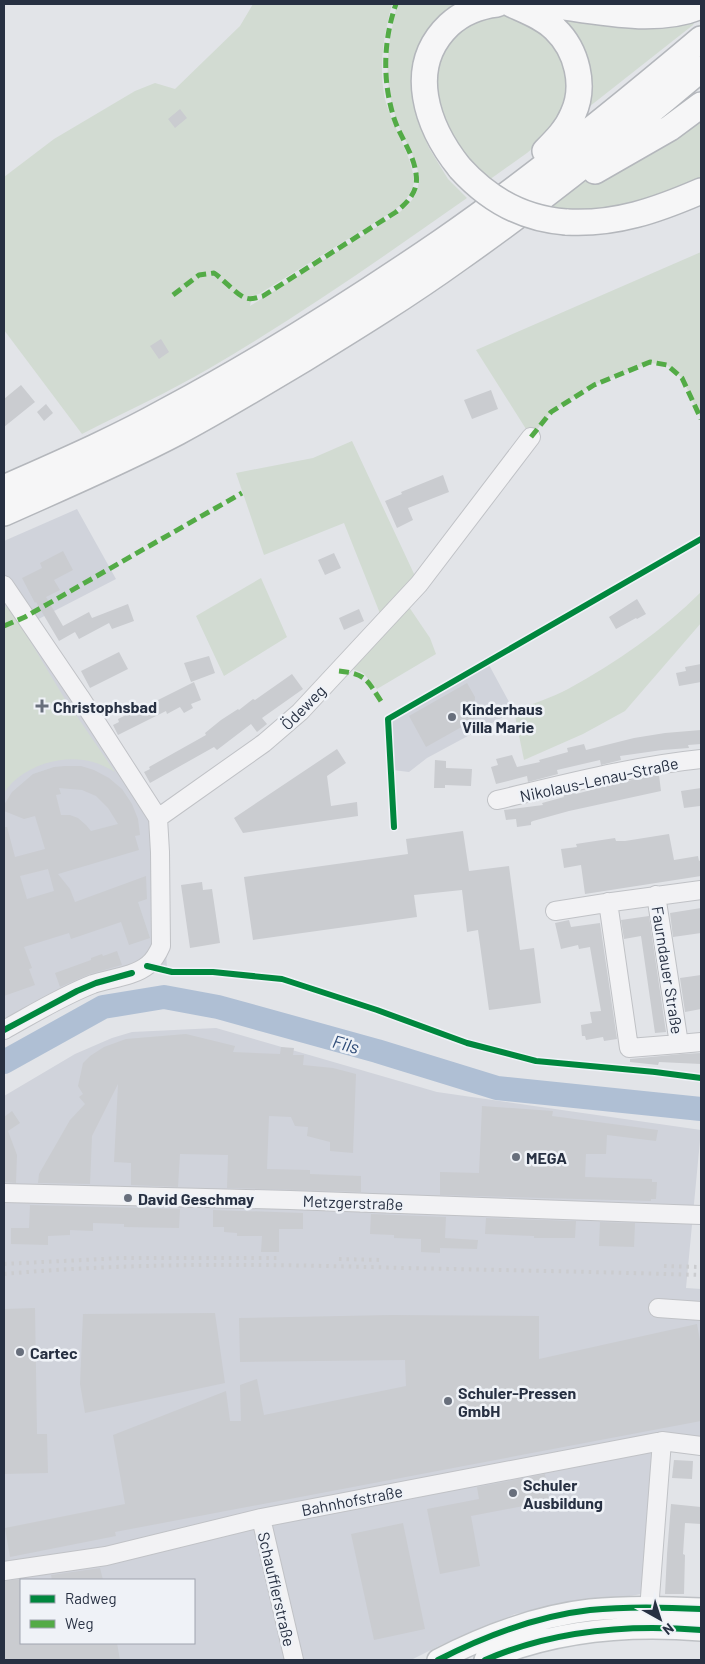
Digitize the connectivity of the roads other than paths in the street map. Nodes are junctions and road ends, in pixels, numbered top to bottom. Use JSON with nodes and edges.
{"nodes":[{"id":1,"x":497,"y":4,"type":"edge"},
{"id":2,"x":511,"y":4,"type":"edge"},
{"id":3,"x":543,"y":4,"type":"edge"},
{"id":4,"x":701,"y":6,"type":"edge"},
{"id":5,"x":701,"y":39,"type":"edge"},
{"id":6,"x":701,"y":69,"type":"edge"},
{"id":7,"x":701,"y":105,"type":"edge"},
{"id":8,"x":533,"y":174,"type":"junction"},
{"id":9,"x":558,"y":184,"type":"junction"},
{"id":10,"x":701,"y":191,"type":"edge"},
{"id":11,"x":531,"y":437,"type":"dead end"},
{"id":12,"x":4,"y":488,"type":"edge"},
{"id":13,"x":4,"y":513,"type":"edge"},
{"id":14,"x":4,"y":585,"type":"edge"},
{"id":15,"x":701,"y":760,"type":"edge"},
{"id":16,"x":498,"y":800,"type":"dead end"},
{"id":17,"x":158,"y":818,"type":"junction"},
{"id":18,"x":701,"y":890,"type":"edge"},
{"id":19,"x":656,"y":895,"type":"junction"},
{"id":20,"x":608,"y":902,"type":"junction"},
{"id":21,"x":555,"y":911,"type":"dead end"},
{"id":22,"x":4,"y":1030,"type":"edge"},
{"id":23,"x":701,"y":1042,"type":"edge"},
{"id":24,"x":679,"y":1044,"type":"junction"},
{"id":25,"x":4,"y":1193,"type":"edge"},
{"id":26,"x":701,"y":1215,"type":"edge"},
{"id":27,"x":658,"y":1308,"type":"dead end"},
{"id":28,"x":701,"y":1311,"type":"edge"},
{"id":29,"x":662,"y":1441,"type":"junction"},
{"id":30,"x":701,"y":1446,"type":"edge"},
{"id":31,"x":261,"y":1518,"type":"junction"},
{"id":32,"x":4,"y":1572,"type":"edge"},
{"id":33,"x":701,"y":1610,"type":"edge"},
{"id":34,"x":650,"y":1617,"type":"junction"},
{"id":35,"x":701,"y":1630,"type":"edge"},
{"id":36,"x":294,"y":1660,"type":"edge"},
{"id":37,"x":438,"y":1660,"type":"edge"},
{"id":38,"x":485,"y":1660,"type":"edge"}],
"edges":[{"from":1,"to":10,"type":"highway","bridge":true},
{"from":2,"to":8,"type":"highway"},
{"from":3,"to":4,"type":"highway"},
{"from":5,"to":8,"type":"highway"},
{"from":6,"to":9,"type":"highway"},
{"from":7,"to":9,"type":"highway"},
{"from":8,"to":12,"type":"highway"},
{"from":9,"to":13,"type":"highway"},
{"from":11,"to":17,"type":"street","name":"Ödeweg"},
{"from":14,"to":17,"type":"street"},
{"from":15,"to":16,"type":"street","name":"Nikolaus-Lenau-Straße"},
{"from":17,"to":22,"type":"street"},
{"from":18,"to":19,"type":"street","name":"Faurndauer Straße"},
{"from":19,"to":20,"type":"street","name":"Faurndauer Straße"},
{"from":19,"to":24,"type":"street","name":"Faurndauer Straße"},
{"from":20,"to":21,"type":"street","name":"Faurndauer Straße"},
{"from":20,"to":24,"type":"street","name":"Faurndauer Straße"},
{"from":23,"to":24,"type":"street","name":"Faurndauer Straße"},
{"from":25,"to":26,"type":"street","name":"Metzgerstraße"},
{"from":27,"to":28,"type":"street"},
{"from":29,"to":30,"type":"street","name":"Bahnhofstraße"},
{"from":29,"to":31,"type":"street","name":"Bahnhofstraße"},
{"from":29,"to":34,"type":"street"},
{"from":31,"to":32,"type":"street","name":"Bahnhofstraße"},
{"from":31,"to":36,"type":"street","name":"Schaufflerstraße"},
{"from":33,"to":34,"type":"main road"},
{"from":34,"to":35,"type":"main road"},
{"from":34,"to":37,"type":"main road"},
{"from":34,"to":38,"type":"main road"}]}
